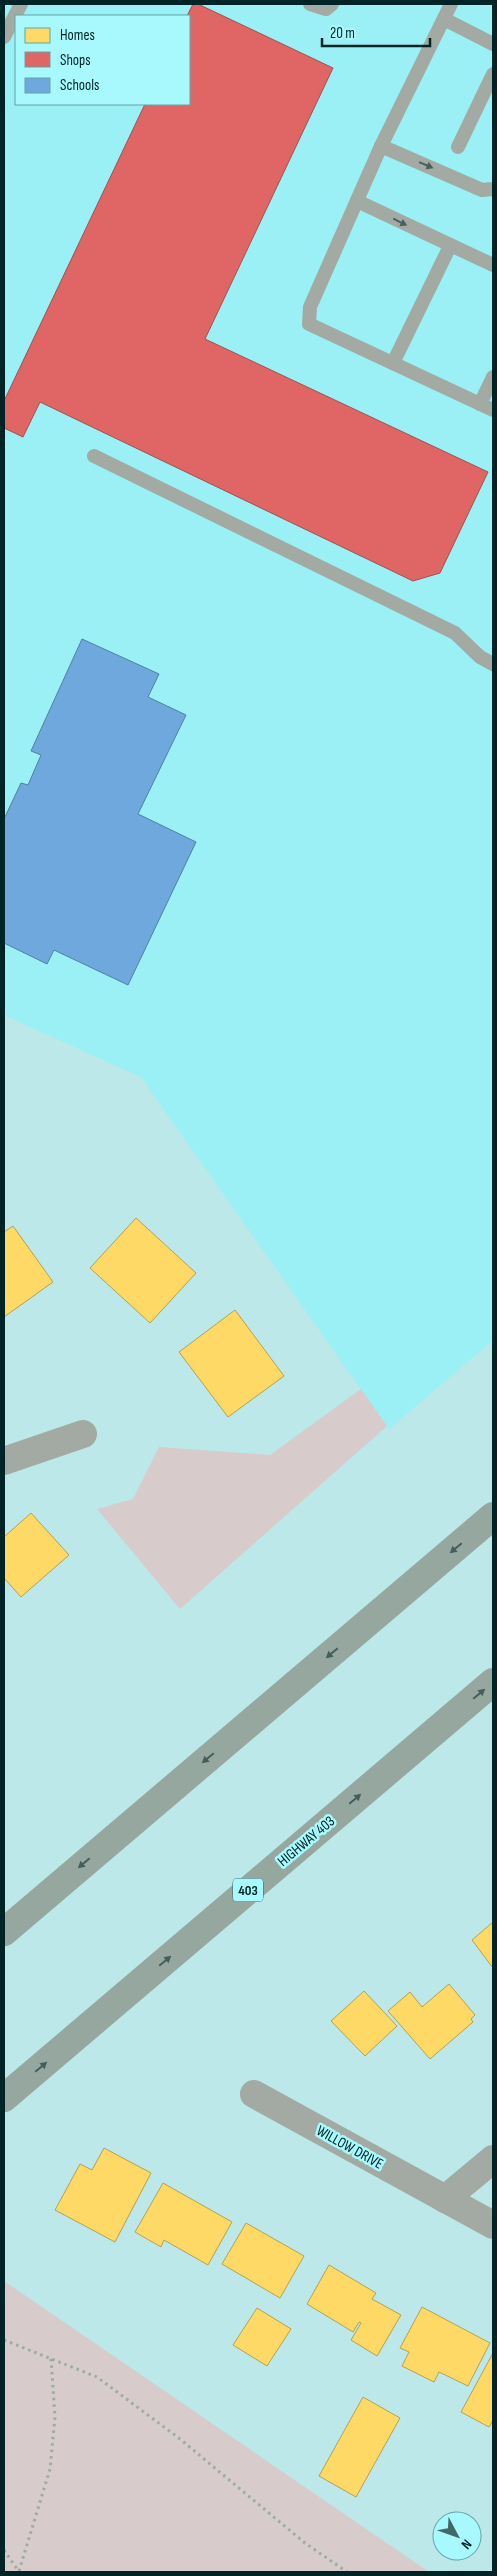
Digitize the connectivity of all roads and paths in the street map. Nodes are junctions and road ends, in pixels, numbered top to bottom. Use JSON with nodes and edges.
{"nodes":[{"id":1,"x":310,"y":4,"type":"edge"},
{"id":2,"x":332,"y":4,"type":"edge"},
{"id":3,"x":451,"y":4,"type":"edge"},
{"id":4,"x":15,"y":16,"type":"edge"},
{"id":5,"x":444,"y":19,"type":"junction"},
{"id":6,"x":4,"y":37,"type":"edge"},
{"id":7,"x":493,"y":44,"type":"edge"},
{"id":8,"x":493,"y":74,"type":"edge"},
{"id":9,"x":381,"y":146,"type":"junction"},
{"id":10,"x":458,"y":147,"type":"dead end"},
{"id":11,"x":493,"y":189,"type":"edge"},
{"id":12,"x":357,"y":201,"type":"junction"},
{"id":13,"x":450,"y":246,"type":"junction"},
{"id":14,"x":493,"y":266,"type":"edge"},
{"id":15,"x":393,"y":363,"type":"junction"},
{"id":16,"x":493,"y":377,"type":"edge"},
{"id":17,"x":480,"y":404,"type":"junction"},
{"id":18,"x":493,"y":410,"type":"edge"},
{"id":19,"x":94,"y":456,"type":"dead end"},
{"id":20,"x":493,"y":664,"type":"edge"},
{"id":21,"x":83,"y":1434,"type":"dead end"},
{"id":22,"x":4,"y":1461,"type":"edge"},
{"id":23,"x":493,"y":1516,"type":"edge"},
{"id":24,"x":493,"y":1682,"type":"edge"},
{"id":25,"x":4,"y":1932,"type":"edge"},
{"id":26,"x":254,"y":2094,"type":"dead end"},
{"id":27,"x":4,"y":2098,"type":"edge"},
{"id":28,"x":493,"y":2159,"type":"edge"},
{"id":29,"x":445,"y":2199,"type":"junction"},
{"id":30,"x":493,"y":2225,"type":"edge"},
{"id":31,"x":4,"y":2340,"type":"edge"},
{"id":32,"x":51,"y":2358,"type":"junction"},
{"id":33,"x":4,"y":2550,"type":"edge"},
{"id":34,"x":19,"y":2572,"type":"edge"},
{"id":35,"x":347,"y":2572,"type":"edge"}],
"edges":[{"from":1,"to":2,"type":"lane"},
{"from":3,"to":5,"type":"lane"},
{"from":4,"to":6,"type":"lane"},
{"from":5,"to":7,"type":"lane"},
{"from":5,"to":9,"type":"lane"},
{"from":8,"to":10,"type":"lane"},
{"from":9,"to":11,"type":"lane","one_way":true},
{"from":9,"to":12,"type":"lane"},
{"from":12,"to":13,"type":"lane","one_way":true},
{"from":12,"to":15,"type":"lane"},
{"from":13,"to":14,"type":"lane"},
{"from":13,"to":15,"type":"lane"},
{"from":15,"to":17,"type":"lane"},
{"from":16,"to":17,"type":"lane"},
{"from":17,"to":18,"type":"lane"},
{"from":19,"to":20,"type":"lane"},
{"from":21,"to":22,"type":"street"},
{"from":23,"to":25,"type":"highway","one_way":true},
{"from":27,"to":24,"type":"highway","name":"HIGHWAY 403","number":"403","one_way":true},
{"from":26,"to":29,"type":"street","name":"WILLOW DRIVE"},
{"from":28,"to":29,"type":"street"},
{"from":29,"to":30,"type":"street","name":"WILLOW DRIVE"},
{"from":31,"to":32,"type":"path"},
{"from":32,"to":34,"type":"path"},
{"from":32,"to":35,"type":"path"},
{"from":33,"to":34,"type":"path"}]}
